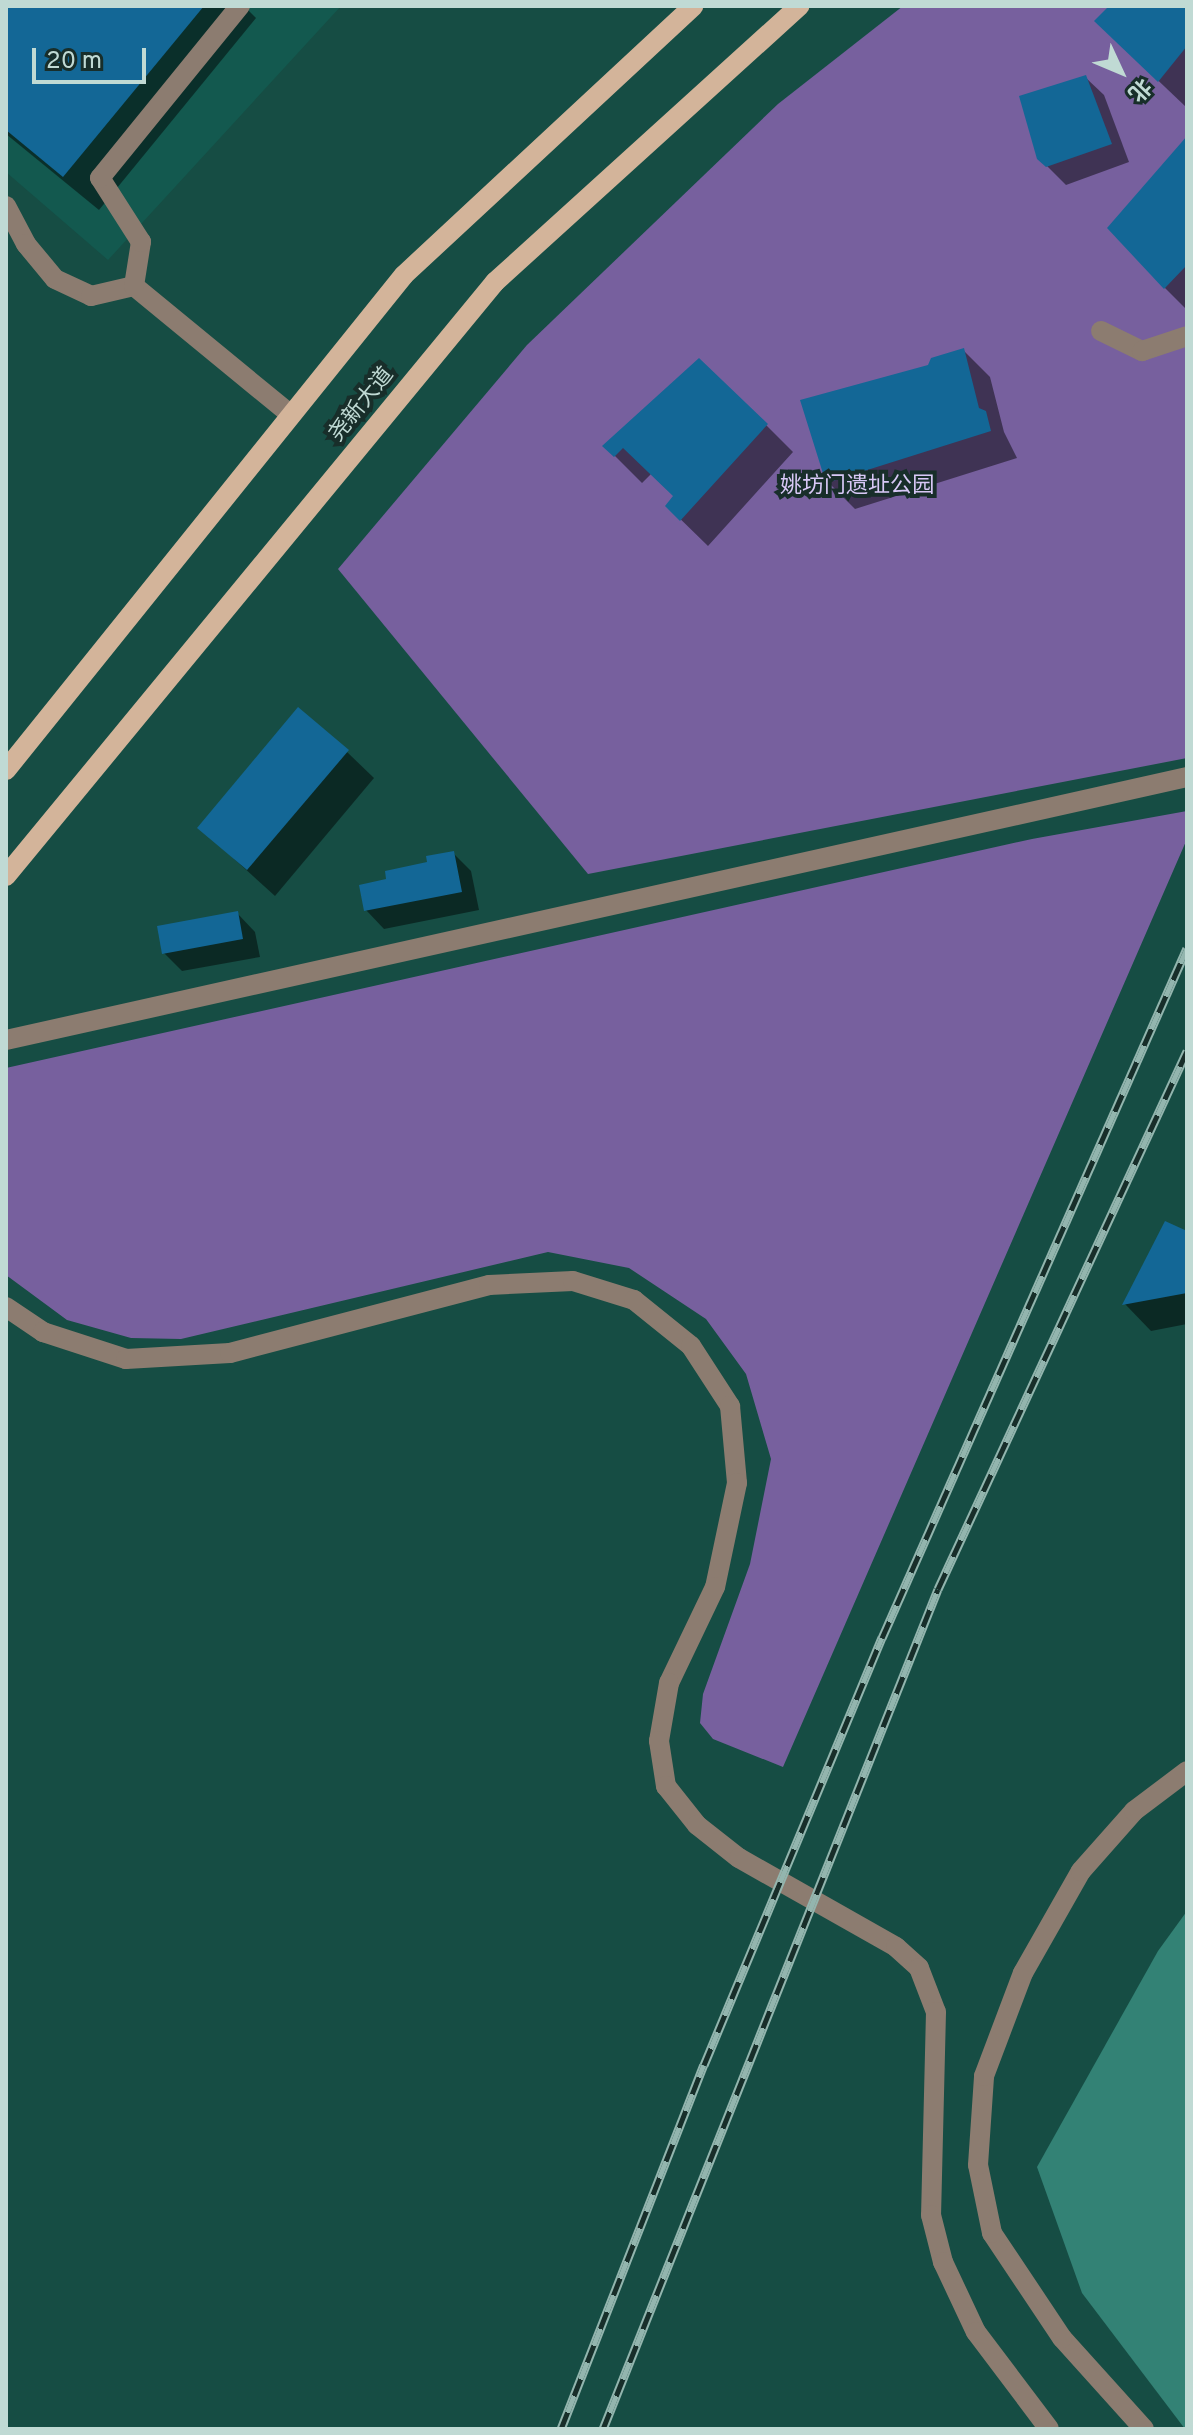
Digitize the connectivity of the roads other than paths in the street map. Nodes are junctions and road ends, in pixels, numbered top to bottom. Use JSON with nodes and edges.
{"nodes":[{"id":1,"x":240,"y":6,"type":"edge"},
{"id":2,"x":693,"y":6,"type":"edge"},
{"id":3,"x":799,"y":6,"type":"edge"},
{"id":4,"x":6,"y":206,"type":"edge"},
{"id":5,"x":134,"y":286,"type":"junction"},
{"id":6,"x":1101,"y":331,"type":"dead end"},
{"id":7,"x":1187,"y":336,"type":"edge"},
{"id":8,"x":291,"y":415,"type":"junction"},
{"id":9,"x":6,"y":770,"type":"edge"},
{"id":10,"x":1187,"y":777,"type":"edge"},
{"id":11,"x":6,"y":876,"type":"edge"},
{"id":12,"x":6,"y":1040,"type":"edge"},
{"id":13,"x":6,"y":1307,"type":"edge"},
{"id":14,"x":1187,"y":1771,"type":"edge"},
{"id":15,"x":1049,"y":2429,"type":"edge"},
{"id":16,"x":1144,"y":2429,"type":"edge"}],
"edges":[{"from":1,"to":5,"type":"lane"},
{"from":2,"to":8,"type":"main road"},
{"from":3,"to":11,"type":"main road","name":"尧新大道"},
{"from":4,"to":5,"type":"lane"},
{"from":5,"to":8,"type":"lane"},
{"from":6,"to":7,"type":"lane"},
{"from":8,"to":9,"type":"main road"},
{"from":10,"to":12,"type":"lane"},
{"from":13,"to":15,"type":"lane"},
{"from":14,"to":16,"type":"lane"}]}
